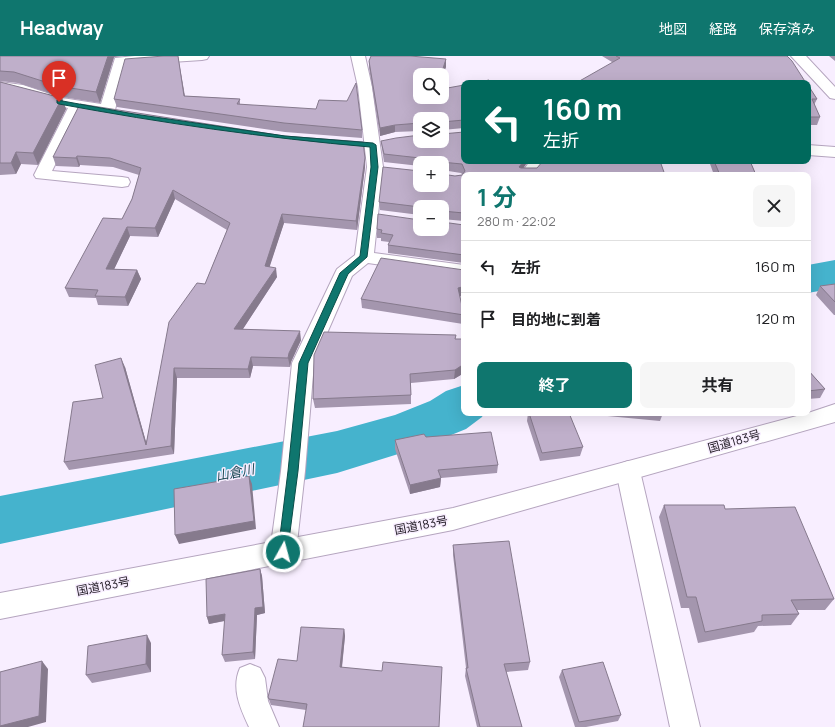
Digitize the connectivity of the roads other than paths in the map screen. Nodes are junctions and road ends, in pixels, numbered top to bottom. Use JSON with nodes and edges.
{"nodes":[{"id":1,"x":202,"y":56,"type":"edge"},
{"id":2,"x":358,"y":56,"type":"edge"},
{"id":3,"x":798,"y":56,"type":"edge"},
{"id":4,"x":0,"y":86,"type":"edge"},
{"id":5,"x":835,"y":95,"type":"edge"},
{"id":6,"x":77,"y":105,"type":"junction"},
{"id":7,"x":811,"y":150,"type":"edge"},
{"id":8,"x":835,"y":152,"type":"edge"},
{"id":9,"x":122,"y":182,"type":"dead end"},
{"id":10,"x":364,"y":257,"type":"junction"},
{"id":11,"x":461,"y":271,"type":"edge"},
{"id":12,"x":835,"y":413,"type":"edge"},
{"id":13,"x":628,"y":471,"type":"junction"},
{"id":14,"x":283,"y":552,"type":"junction"},
{"id":15,"x":0,"y":606,"type":"edge"},
{"id":16,"x":250,"y":678,"type":"dead end"},
{"id":17,"x":264,"y":727,"type":"edge"},
{"id":18,"x":685,"y":727,"type":"edge"}],
"edges":[{"from":1,"to":6,"type":"main road"},
{"from":2,"to":10,"type":"main road"},
{"from":3,"to":5,"type":"main road"},
{"from":4,"to":6,"type":"main road"},
{"from":6,"to":9,"type":"main road"},
{"from":7,"to":8,"type":"main road"},
{"from":10,"to":11,"type":"main road"},
{"from":10,"to":14,"type":"main road"},
{"from":12,"to":13,"type":"main road","name":"国道183号"},
{"from":13,"to":14,"type":"main road","name":"国道183号"},
{"from":13,"to":18,"type":"main road"},
{"from":14,"to":15,"type":"main road","name":"国道183号"},
{"from":16,"to":17,"type":"main road"}]}
